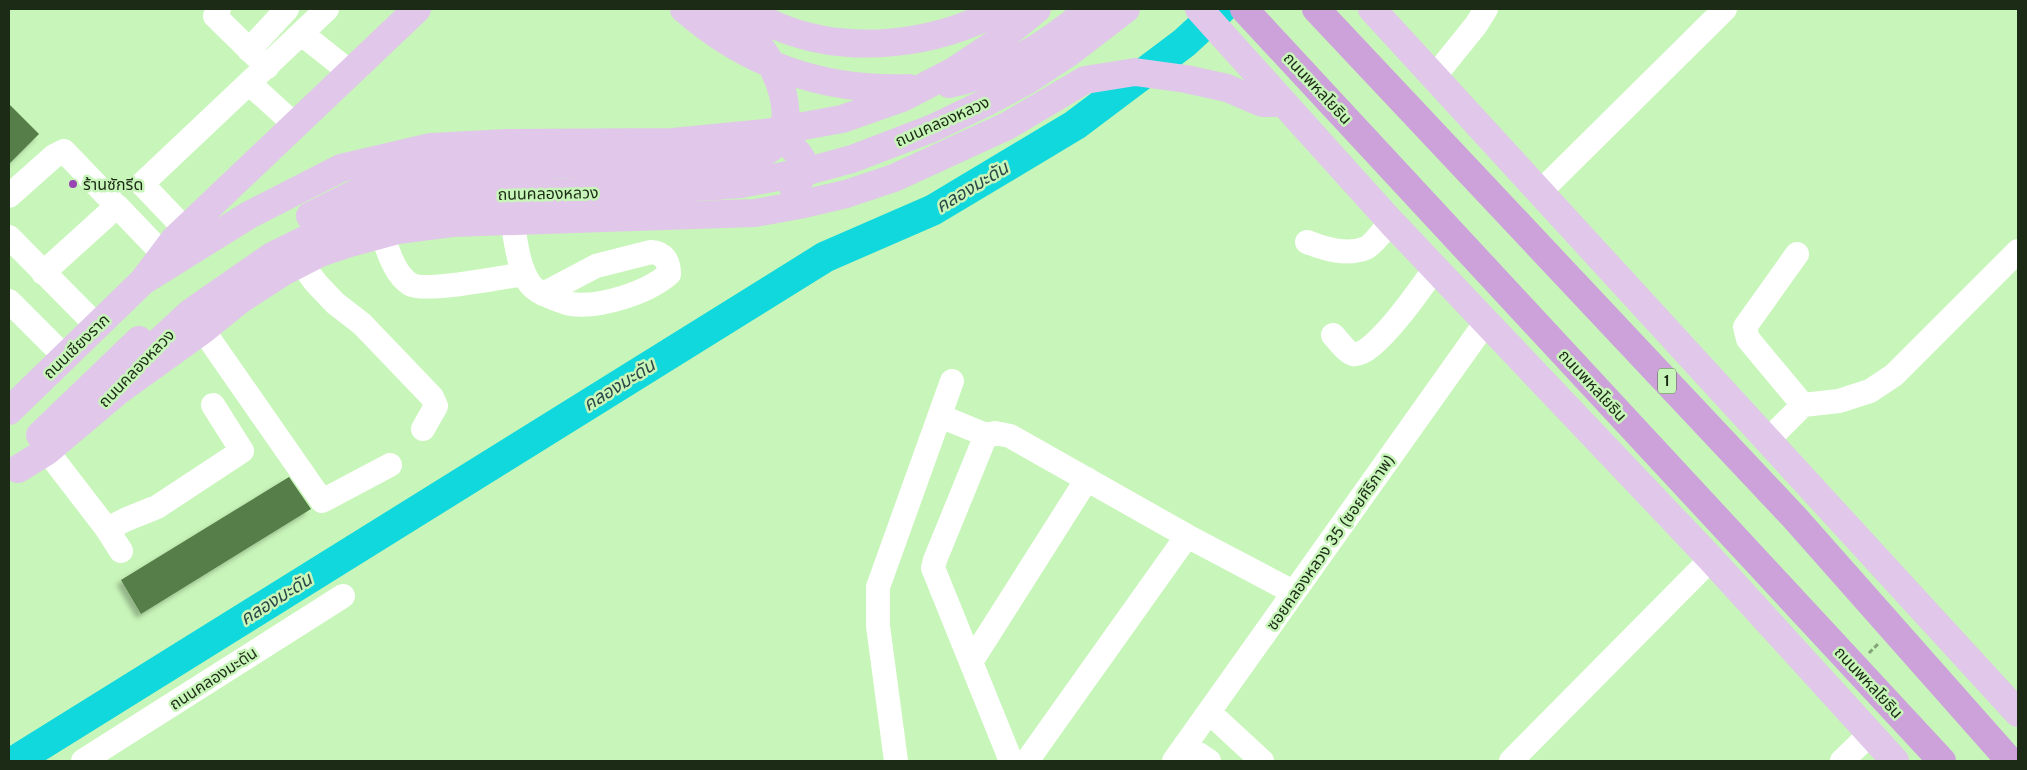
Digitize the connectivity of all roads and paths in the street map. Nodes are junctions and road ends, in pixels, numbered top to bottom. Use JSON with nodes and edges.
{"nodes":[{"id":1,"x":219,"y":9,"type":"edge"},
{"id":2,"x":287,"y":9,"type":"edge"},
{"id":3,"x":327,"y":9,"type":"edge"},
{"id":4,"x":417,"y":9,"type":"edge"},
{"id":5,"x":684,"y":9,"type":"edge"},
{"id":6,"x":715,"y":9,"type":"edge"},
{"id":7,"x":746,"y":9,"type":"edge"},
{"id":8,"x":1002,"y":9,"type":"edge"},
{"id":9,"x":1037,"y":9,"type":"edge"},
{"id":10,"x":1089,"y":9,"type":"edge"},
{"id":11,"x":1126,"y":9,"type":"edge"},
{"id":12,"x":1199,"y":9,"type":"edge"},
{"id":13,"x":1316,"y":9,"type":"edge"},
{"id":14,"x":1372,"y":9,"type":"edge"},
{"id":15,"x":1486,"y":9,"type":"edge"},
{"id":16,"x":1725,"y":9,"type":"edge"},
{"id":17,"x":1251,"y":17,"type":"edge"},
{"id":18,"x":1388,"y":20,"type":"edge"},
{"id":19,"x":302,"y":34,"type":"junction"},
{"id":20,"x":249,"y":50,"type":"junction"},
{"id":21,"x":267,"y":67,"type":"junction"},
{"id":22,"x":351,"y":73,"type":"junction"},
{"id":23,"x":1434,"y":77,"type":"junction"},
{"id":24,"x":249,"y":83,"type":"junction"},
{"id":25,"x":1283,"y":103,"type":"junction"},
{"id":26,"x":295,"y":124,"type":"junction"},
{"id":27,"x":779,"y":138,"type":"junction"},
{"id":28,"x":1540,"y":192,"type":"junction"},
{"id":29,"x":9,"y":196,"type":"edge"},
{"id":30,"x":111,"y":200,"type":"dead end"},
{"id":31,"x":672,"y":216,"type":"junction"},
{"id":32,"x":512,"y":221,"type":"junction"},
{"id":33,"x":1391,"y":222,"type":"junction"},
{"id":34,"x":185,"y":229,"type":"junction"},
{"id":35,"x":382,"y":234,"type":"junction"},
{"id":36,"x":9,"y":237,"type":"edge"},
{"id":37,"x":1307,"y":242,"type":"dead end"},
{"id":38,"x":2018,"y":251,"type":"edge"},
{"id":39,"x":163,"y":254,"type":"junction"},
{"id":40,"x":1797,"y":254,"type":"dead end"},
{"id":41,"x":301,"y":263,"type":"junction"},
{"id":42,"x":1435,"y":268,"type":"junction"},
{"id":43,"x":43,"y":273,"type":"junction"},
{"id":44,"x":524,"y":274,"type":"junction"},
{"id":45,"x":143,"y":281,"type":"junction"},
{"id":46,"x":543,"y":294,"type":"dead end"},
{"id":47,"x":9,"y":301,"type":"edge"},
{"id":48,"x":1486,"y":322,"type":"junction"},
{"id":49,"x":97,"y":326,"type":"junction"},
{"id":50,"x":203,"y":330,"type":"junction"},
{"id":51,"x":1333,"y":335,"type":"dead end"},
{"id":52,"x":65,"y":357,"type":"junction"},
{"id":53,"x":952,"y":381,"type":"dead end"},
{"id":54,"x":117,"y":392,"type":"junction"},
{"id":55,"x":213,"y":405,"type":"dead end"},
{"id":56,"x":1803,"y":405,"type":"junction"},
{"id":57,"x":9,"y":411,"type":"edge"},
{"id":58,"x":940,"y":416,"type":"junction"},
{"id":59,"x":423,"y":429,"type":"dead end"},
{"id":60,"x":986,"y":435,"type":"junction"},
{"id":61,"x":1768,"y":440,"type":"junction"},
{"id":62,"x":47,"y":451,"type":"junction"},
{"id":63,"x":390,"y":465,"type":"dead end"},
{"id":64,"x":13,"y":473,"type":"edge"},
{"id":65,"x":1087,"y":479,"type":"junction"},
{"id":66,"x":107,"y":529,"type":"junction"},
{"id":67,"x":1187,"y":536,"type":"junction"},
{"id":68,"x":121,"y":552,"type":"dead end"},
{"id":69,"x":1710,"y":560,"type":"junction"},
{"id":70,"x":1293,"y":592,"type":"junction"},
{"id":71,"x":343,"y":596,"type":"dead end"},
{"id":72,"x":971,"y":662,"type":"junction"},
{"id":73,"x":1210,"y":713,"type":"junction"},
{"id":74,"x":2018,"y":713,"type":"edge"},
{"id":75,"x":1870,"y":734,"type":"junction"},
{"id":76,"x":1179,"y":753,"type":"edge"},
{"id":77,"x":83,"y":761,"type":"edge"},
{"id":78,"x":896,"y":761,"type":"edge"},
{"id":79,"x":1010,"y":761,"type":"edge"},
{"id":80,"x":1027,"y":761,"type":"edge"},
{"id":81,"x":1208,"y":761,"type":"edge"},
{"id":82,"x":1262,"y":761,"type":"edge"},
{"id":83,"x":1512,"y":761,"type":"edge"},
{"id":84,"x":1842,"y":761,"type":"edge"},
{"id":85,"x":1895,"y":761,"type":"edge"},
{"id":86,"x":1942,"y":761,"type":"edge"},
{"id":87,"x":2010,"y":761,"type":"edge"}],
"edges":[{"from":1,"to":20,"type":"street"},
{"from":2,"to":20,"type":"street"},
{"from":3,"to":19,"type":"street"},
{"from":4,"to":22,"type":"main road"},
{"from":5,"to":10,"type":"main road"},
{"from":6,"to":27,"type":"main road"},
{"from":7,"to":8,"type":"main road"},
{"from":9,"to":45,"type":"main road"},
{"from":11,"to":54,"type":"main road","name":"ถนนคลองหลวง"},
{"from":12,"to":25,"type":"main road","name":"ถนนพหลโยธิน"},
{"from":13,"to":87,"type":"highway","number":"1"},
{"from":14,"to":18,"type":"main road","number":"1"},
{"from":15,"to":23,"type":"street"},
{"from":16,"to":28,"type":"street"},
{"from":17,"to":86,"type":"highway","name":"ถนนพหลโยธิน"},
{"from":18,"to":23,"type":"main road","number":"1"},
{"from":19,"to":21,"type":"street"},
{"from":19,"to":22,"type":"street"},
{"from":20,"to":21,"type":"street"},
{"from":21,"to":24,"type":"street"},
{"from":22,"to":26,"type":"main road"},
{"from":23,"to":28,"type":"main road","number":"1"},
{"from":24,"to":26,"type":"street"},
{"from":24,"to":34,"type":"street"},
{"from":25,"to":31,"type":"main road"},
{"from":25,"to":33,"type":"main road","name":"ถนนพหลโยธิน"},
{"from":26,"to":34,"type":"main road"},
{"from":27,"to":31,"type":"main road"},
{"from":27,"to":64,"type":"main road"},
{"from":28,"to":61,"type":"main road","number":"1"},
{"from":29,"to":30,"type":"street"},
{"from":31,"to":32,"type":"main road"},
{"from":32,"to":35,"type":"main road"},
{"from":32,"to":44,"type":"street"},
{"from":33,"to":37,"type":"street"},
{"from":33,"to":42,"type":"main road","name":"ถนนพหลโยธิน"},
{"from":34,"to":39,"type":"main road"},
{"from":35,"to":41,"type":"main road"},
{"from":35,"to":44,"type":"street"},
{"from":36,"to":43,"type":"street"},
{"from":38,"to":56,"type":"street"},
{"from":39,"to":43,"type":"street"},
{"from":39,"to":45,"type":"main road"},
{"from":40,"to":56,"type":"street"},
{"from":41,"to":50,"type":"main road"},
{"from":41,"to":59,"type":"street"},
{"from":42,"to":48,"type":"main road","name":"ถนนพหลโยธิน"},
{"from":42,"to":51,"type":"street"},
{"from":43,"to":49,"type":"street"},
{"from":44,"to":46,"type":"street"},
{"from":45,"to":49,"type":"main road","name":"ถนนเชียงราก"},
{"from":47,"to":52,"type":"street"},
{"from":48,"to":69,"type":"main road","name":"ถนนพหลโยธิน"},
{"from":48,"to":70,"type":"street","name":"ซอยคลองหลวง 35 (ซอยศิริภาพ)"},
{"from":49,"to":52,"type":"main road","name":"ถนนเชียงราก"},
{"from":50,"to":54,"type":"main road"},
{"from":50,"to":63,"type":"street"},
{"from":52,"to":57,"type":"main road","name":"ถนนเชียงราก"},
{"from":53,"to":58,"type":"street"},
{"from":54,"to":62,"type":"main road","name":"ถนนคลองหลวง"},
{"from":55,"to":66,"type":"street"},
{"from":56,"to":61,"type":"street"},
{"from":58,"to":60,"type":"street"},
{"from":58,"to":78,"type":"street"},
{"from":60,"to":65,"type":"street"},
{"from":60,"to":72,"type":"street"},
{"from":61,"to":74,"type":"main road","number":"1"},
{"from":62,"to":64,"type":"main road","name":"ถนนคลองหลวง"},
{"from":62,"to":66,"type":"street"},
{"from":65,"to":67,"type":"street"},
{"from":65,"to":72,"type":"street"},
{"from":66,"to":68,"type":"street"},
{"from":67,"to":70,"type":"street"},
{"from":67,"to":80,"type":"street"},
{"from":69,"to":75,"type":"main road","name":"ถนนพหลโยธิน"},
{"from":69,"to":83,"type":"street"},
{"from":70,"to":73,"type":"street","name":"ซอยคลองหลวง 35 (ซอยศิริภาพ)"},
{"from":71,"to":77,"type":"street","name":"ถนนคลองมะดัน"},
{"from":72,"to":79,"type":"street"},
{"from":73,"to":76,"type":"street","name":"ซอยคลองหลวง 35 (ซอยศิริภาพ)"},
{"from":73,"to":82,"type":"street"},
{"from":75,"to":84,"type":"street"},
{"from":75,"to":85,"type":"main road","name":"ถนนพหลโยธิน"},
{"from":76,"to":81,"type":"street"}]}
